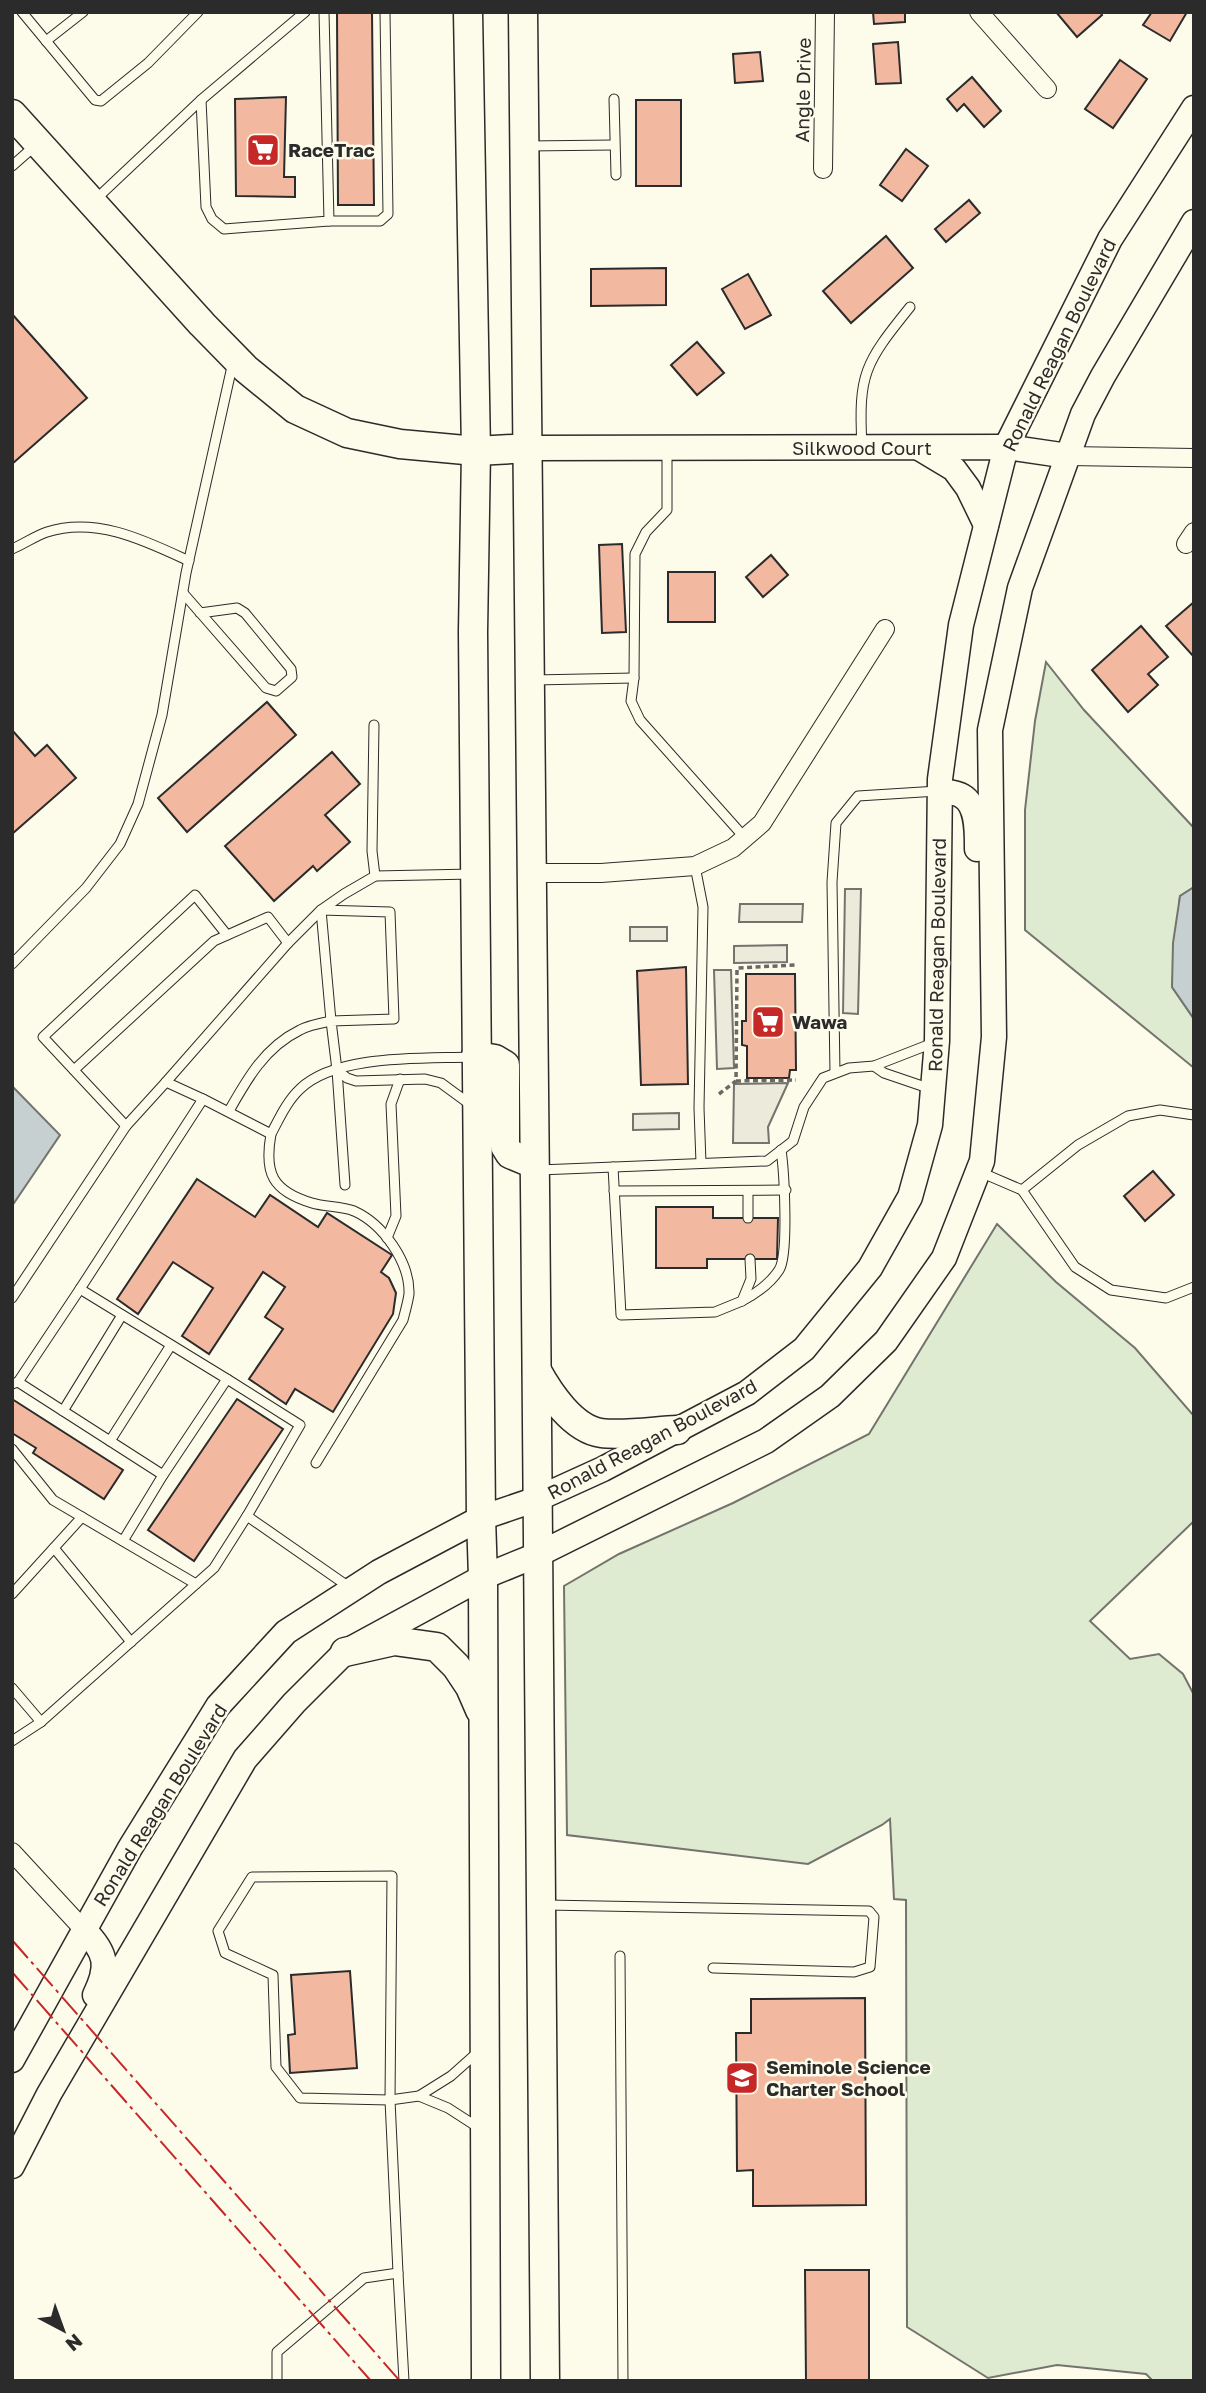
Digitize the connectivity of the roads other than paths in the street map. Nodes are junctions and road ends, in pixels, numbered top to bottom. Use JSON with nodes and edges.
{"nodes":[{"id":1,"x":22,"y":12,"type":"edge"},
{"id":2,"x":83,"y":12,"type":"edge"},
{"id":3,"x":198,"y":12,"type":"edge"},
{"id":4,"x":304,"y":12,"type":"edge"},
{"id":5,"x":324,"y":12,"type":"edge"},
{"id":6,"x":385,"y":12,"type":"edge"},
{"id":7,"x":468,"y":12,"type":"edge"},
{"id":8,"x":523,"y":12,"type":"edge"},
{"id":9,"x":825,"y":12,"type":"edge"},
{"id":10,"x":979,"y":12,"type":"edge"},
{"id":11,"x":46,"y":41,"type":"junction"},
{"id":12,"x":1047,"y":89,"type":"dead end"},
{"id":13,"x":614,"y":99,"type":"dead end"},
{"id":14,"x":201,"y":100,"type":"junction"},
{"id":15,"x":1194,"y":108,"type":"edge"},
{"id":16,"x":12,"y":114,"type":"edge"},
{"id":17,"x":38,"y":143,"type":"junction"},
{"id":18,"x":614,"y":145,"type":"junction"},
{"id":19,"x":525,"y":146,"type":"junction"},
{"id":20,"x":12,"y":166,"type":"edge"},
{"id":21,"x":823,"y":169,"type":"dead end"},
{"id":22,"x":615,"y":175,"type":"dead end"},
{"id":23,"x":92,"y":203,"type":"junction"},
{"id":24,"x":328,"y":221,"type":"junction"},
{"id":25,"x":1194,"y":222,"type":"edge"},
{"id":26,"x":911,"y":307,"type":"dead end"},
{"id":27,"x":234,"y":357,"type":"junction"},
{"id":28,"x":918,"y":447,"type":"junction"},
{"id":29,"x":1006,"y":447,"type":"junction"},
{"id":30,"x":530,"y":448,"type":"junction"},
{"id":31,"x":862,"y":448,"type":"junction"},
{"id":32,"x":667,"y":449,"type":"junction"},
{"id":33,"x":476,"y":451,"type":"junction"},
{"id":34,"x":1068,"y":456,"type":"junction"},
{"id":35,"x":1194,"y":458,"type":"edge"},
{"id":36,"x":986,"y":525,"type":"junction"},
{"id":37,"x":12,"y":549,"type":"edge"},
{"id":38,"x":189,"y":561,"type":"junction"},
{"id":39,"x":183,"y":593,"type":"junction"},
{"id":40,"x":200,"y":613,"type":"junction"},
{"id":41,"x":885,"y":629,"type":"dead end"},
{"id":42,"x":634,"y":678,"type":"junction"},
{"id":43,"x":531,"y":680,"type":"junction"},
{"id":44,"x":374,"y":725,"type":"dead end"},
{"id":45,"x":940,"y":791,"type":"junction"},
{"id":46,"x":745,"y":838,"type":"junction"},
{"id":47,"x":695,"y":866,"type":"junction"},
{"id":48,"x":532,"y":873,"type":"junction"},
{"id":49,"x":475,"y":874,"type":"junction"},
{"id":50,"x":375,"y":876,"type":"junction"},
{"id":51,"x":321,"y":910,"type":"junction"},
{"id":52,"x":227,"y":935,"type":"junction"},
{"id":53,"x":288,"y":943,"type":"junction"},
{"id":54,"x":993,"y":956,"type":"junction"},
{"id":55,"x":12,"y":964,"type":"edge"},
{"id":56,"x":331,"y":1021,"type":"junction"},
{"id":57,"x":937,"y":1041,"type":"junction"},
{"id":58,"x":477,"y":1056,"type":"junction"},
{"id":59,"x":874,"y":1066,"type":"junction"},
{"id":60,"x":74,"y":1070,"type":"junction"},
{"id":61,"x":337,"y":1070,"type":"junction"},
{"id":62,"x":835,"y":1073,"type":"junction"},
{"id":63,"x":400,"y":1079,"type":"junction"},
{"id":64,"x":166,"y":1082,"type":"junction"},
{"id":65,"x":934,"y":1090,"type":"junction"},
{"id":66,"x":203,"y":1098,"type":"junction"},
{"id":67,"x":477,"y":1110,"type":"junction"},
{"id":68,"x":229,"y":1111,"type":"junction"},
{"id":69,"x":1194,"y":1115,"type":"edge"},
{"id":70,"x":126,"y":1126,"type":"junction"},
{"id":71,"x":271,"y":1134,"type":"junction"},
{"id":72,"x":781,"y":1150,"type":"junction"},
{"id":73,"x":701,"y":1163,"type":"junction"},
{"id":74,"x":534,"y":1167,"type":"junction"},
{"id":75,"x":613,"y":1167,"type":"junction"},
{"id":76,"x":978,"y":1171,"type":"junction"},
{"id":77,"x":345,"y":1185,"type":"dead end"},
{"id":78,"x":1022,"y":1189,"type":"junction"},
{"id":79,"x":786,"y":1190,"type":"junction"},
{"id":80,"x":614,"y":1191,"type":"junction"},
{"id":81,"x":748,"y":1192,"type":"junction"},
{"id":82,"x":748,"y":1218,"type":"dead end"},
{"id":83,"x":387,"y":1238,"type":"junction"},
{"id":84,"x":750,"y":1259,"type":"dead end"},
{"id":85,"x":1194,"y":1287,"type":"edge"},
{"id":86,"x":80,"y":1289,"type":"junction"},
{"id":87,"x":12,"y":1298,"type":"edge"},
{"id":88,"x":742,"y":1301,"type":"junction"},
{"id":89,"x":122,"y":1315,"type":"junction"},
{"id":90,"x":171,"y":1345,"type":"junction"},
{"id":91,"x":536,"y":1368,"type":"junction"},
{"id":92,"x":227,"y":1378,"type":"junction"},
{"id":93,"x":15,"y":1383,"type":"edge"},
{"id":94,"x":63,"y":1411,"type":"junction"},
{"id":95,"x":677,"y":1430,"type":"junction"},
{"id":96,"x":110,"y":1441,"type":"junction"},
{"id":97,"x":12,"y":1448,"type":"edge"},
{"id":98,"x":316,"y":1463,"type":"dead end"},
{"id":99,"x":163,"y":1475,"type":"junction"},
{"id":100,"x":537,"y":1499,"type":"junction"},
{"id":101,"x":247,"y":1516,"type":"junction"},
{"id":102,"x":82,"y":1517,"type":"junction"},
{"id":103,"x":481,"y":1518,"type":"junction"},
{"id":104,"x":123,"y":1541,"type":"junction"},
{"id":105,"x":54,"y":1548,"type":"junction"},
{"id":106,"x":537,"y":1555,"type":"junction"},
{"id":107,"x":483,"y":1577,"type":"junction"},
{"id":108,"x":196,"y":1584,"type":"junction"},
{"id":109,"x":352,"y":1589,"type":"junction"},
{"id":110,"x":12,"y":1594,"type":"edge"},
{"id":111,"x":131,"y":1642,"type":"junction"},
{"id":112,"x":345,"y":1652,"type":"junction"},
{"id":113,"x":12,"y":1688,"type":"edge"},
{"id":114,"x":483,"y":1716,"type":"junction"},
{"id":115,"x":41,"y":1721,"type":"junction"},
{"id":116,"x":12,"y":1741,"type":"edge"},
{"id":117,"x":12,"y":1852,"type":"edge"},
{"id":118,"x":540,"y":1905,"type":"junction"},
{"id":119,"x":84,"y":1930,"type":"junction"},
{"id":120,"x":620,"y":1956,"type":"dead end"},
{"id":121,"x":713,"y":1968,"type":"dead end"},
{"id":122,"x":485,"y":2046,"type":"junction"},
{"id":123,"x":12,"y":2060,"type":"edge"},
{"id":124,"x":49,"y":2094,"type":"junction"},
{"id":125,"x":419,"y":2096,"type":"junction"},
{"id":126,"x":390,"y":2100,"type":"junction"},
{"id":127,"x":485,"y":2132,"type":"junction"},
{"id":128,"x":12,"y":2166,"type":"edge"},
{"id":129,"x":398,"y":2273,"type":"junction"},
{"id":130,"x":277,"y":2381,"type":"edge"},
{"id":131,"x":404,"y":2381,"type":"edge"},
{"id":132,"x":486,"y":2381,"type":"edge"},
{"id":133,"x":545,"y":2381,"type":"edge"},
{"id":134,"x":623,"y":2381,"type":"edge"}],
"edges":[{"from":1,"to":11,"type":"lane"},
{"from":2,"to":11,"type":"lane"},
{"from":3,"to":11,"type":"lane"},
{"from":4,"to":14,"type":"lane"},
{"from":5,"to":24,"type":"lane"},
{"from":6,"to":24,"type":"lane"},
{"from":7,"to":33,"type":"main road"},
{"from":8,"to":19,"type":"main road"},
{"from":9,"to":21,"type":"street","name":"Angle Drive"},
{"from":10,"to":12,"type":"street"},
{"from":13,"to":18,"type":"lane"},
{"from":14,"to":23,"type":"lane"},
{"from":14,"to":24,"type":"lane"},
{"from":15,"to":29,"type":"main road","name":"Ronald Reagan Boulevard"},
{"from":16,"to":17,"type":"main road"},
{"from":17,"to":20,"type":"lane"},
{"from":17,"to":23,"type":"main road"},
{"from":18,"to":19,"type":"lane"},
{"from":18,"to":22,"type":"lane"},
{"from":19,"to":30,"type":"main road"},
{"from":23,"to":27,"type":"main road"},
{"from":25,"to":34,"type":"main road"},
{"from":26,"to":31,"type":"lane"},
{"from":27,"to":33,"type":"main road"},
{"from":27,"to":38,"type":"lane"},
{"from":28,"to":29,"type":"main road","name":"Silkwood Court"},
{"from":28,"to":31,"type":"main road","name":"Silkwood Court"},
{"from":28,"to":36,"type":"main road"},
{"from":29,"to":34,"type":"main road","name":"Silkwood Court"},
{"from":29,"to":36,"type":"main road","name":"Ronald Reagan Boulevard"},
{"from":30,"to":32,"type":"main road","name":"Silkwood Court"},
{"from":30,"to":33,"type":"main road"},
{"from":30,"to":43,"type":"main road"},
{"from":31,"to":32,"type":"main road","name":"Silkwood Court"},
{"from":32,"to":42,"type":"lane"},
{"from":33,"to":49,"type":"main road"},
{"from":34,"to":35,"type":"street","name":"Silkwood Court"},
{"from":34,"to":54,"type":"main road"},
{"from":36,"to":45,"type":"main road","name":"Ronald Reagan Boulevard"},
{"from":37,"to":38,"type":"lane"},
{"from":38,"to":39,"type":"lane"},
{"from":39,"to":40,"type":"lane"},
{"from":39,"to":55,"type":"lane"},
{"from":40,"to":40,"type":"lane"},
{"from":41,"to":46,"type":"street"},
{"from":42,"to":43,"type":"lane"},
{"from":42,"to":46,"type":"lane"},
{"from":43,"to":48,"type":"main road"},
{"from":44,"to":50,"type":"lane"},
{"from":45,"to":54,"type":"main road"},
{"from":45,"to":57,"type":"main road","name":"Ronald Reagan Boulevard"},
{"from":45,"to":62,"type":"lane"},
{"from":46,"to":47,"type":"street"},
{"from":47,"to":48,"type":"street"},
{"from":47,"to":73,"type":"lane"},
{"from":48,"to":74,"type":"main road"},
{"from":49,"to":50,"type":"lane"},
{"from":49,"to":58,"type":"main road"},
{"from":50,"to":51,"type":"lane"},
{"from":51,"to":53,"type":"lane"},
{"from":51,"to":56,"type":"lane"},
{"from":51,"to":56,"type":"lane"},
{"from":52,"to":53,"type":"lane"},
{"from":52,"to":60,"type":"lane"},
{"from":52,"to":60,"type":"lane"},
{"from":53,"to":64,"type":"lane"},
{"from":54,"to":76,"type":"main road"},
{"from":56,"to":61,"type":"lane"},
{"from":56,"to":68,"type":"lane"},
{"from":57,"to":59,"type":"lane"},
{"from":57,"to":65,"type":"main road","name":"Ronald Reagan Boulevard"},
{"from":58,"to":61,"type":"lane"},
{"from":58,"to":67,"type":"main road"},
{"from":58,"to":74,"type":"main road"},
{"from":59,"to":62,"type":"lane"},
{"from":59,"to":65,"type":"lane"},
{"from":60,"to":70,"type":"lane"},
{"from":61,"to":63,"type":"lane"},
{"from":61,"to":71,"type":"lane"},
{"from":61,"to":77,"type":"lane"},
{"from":62,"to":72,"type":"lane"},
{"from":63,"to":67,"type":"lane"},
{"from":63,"to":83,"type":"lane"},
{"from":64,"to":66,"type":"lane"},
{"from":64,"to":70,"type":"lane"},
{"from":65,"to":95,"type":"main road","name":"Ronald Reagan Boulevard"},
{"from":66,"to":68,"type":"lane"},
{"from":66,"to":86,"type":"lane"},
{"from":67,"to":103,"type":"main road"},
{"from":68,"to":71,"type":"lane"},
{"from":69,"to":78,"type":"lane"},
{"from":70,"to":87,"type":"lane"},
{"from":71,"to":83,"type":"lane"},
{"from":72,"to":73,"type":"lane"},
{"from":72,"to":79,"type":"lane"},
{"from":73,"to":75,"type":"lane"},
{"from":74,"to":75,"type":"lane"},
{"from":74,"to":91,"type":"main road"},
{"from":75,"to":80,"type":"lane"},
{"from":76,"to":78,"type":"lane"},
{"from":76,"to":106,"type":"main road"},
{"from":78,"to":85,"type":"lane"},
{"from":79,"to":81,"type":"lane"},
{"from":79,"to":88,"type":"lane"},
{"from":80,"to":81,"type":"lane"},
{"from":80,"to":88,"type":"lane"},
{"from":81,"to":82,"type":"lane"},
{"from":83,"to":98,"type":"lane"},
{"from":84,"to":88,"type":"lane"},
{"from":86,"to":89,"type":"lane"},
{"from":86,"to":93,"type":"lane"},
{"from":89,"to":90,"type":"lane"},
{"from":89,"to":94,"type":"lane"},
{"from":90,"to":92,"type":"lane"},
{"from":90,"to":96,"type":"lane"},
{"from":91,"to":95,"type":"main road"},
{"from":91,"to":100,"type":"main road"},
{"from":92,"to":99,"type":"lane"},
{"from":92,"to":101,"type":"lane"},
{"from":93,"to":94,"type":"lane"},
{"from":94,"to":96,"type":"lane"},
{"from":95,"to":100,"type":"main road","name":"Ronald Reagan Boulevard"},
{"from":96,"to":99,"type":"lane"},
{"from":97,"to":102,"type":"lane"},
{"from":99,"to":104,"type":"lane"},
{"from":100,"to":103,"type":"main road","name":"Ronald Reagan Boulevard"},
{"from":100,"to":106,"type":"main road"},
{"from":101,"to":108,"type":"lane"},
{"from":101,"to":109,"type":"lane"},
{"from":102,"to":104,"type":"lane"},
{"from":102,"to":105,"type":"lane"},
{"from":103,"to":107,"type":"main road"},
{"from":103,"to":109,"type":"main road","name":"Ronald Reagan Boulevard"},
{"from":104,"to":108,"type":"lane"},
{"from":105,"to":110,"type":"lane"},
{"from":105,"to":111,"type":"lane"},
{"from":106,"to":107,"type":"main road"},
{"from":106,"to":118,"type":"main road"},
{"from":107,"to":112,"type":"main road"},
{"from":107,"to":114,"type":"main road"},
{"from":108,"to":111,"type":"lane"},
{"from":109,"to":119,"type":"main road","name":"Ronald Reagan Boulevard"},
{"from":111,"to":115,"type":"lane"},
{"from":112,"to":114,"type":"main road"},
{"from":112,"to":124,"type":"main road"},
{"from":113,"to":115,"type":"lane"},
{"from":114,"to":122,"type":"main road"},
{"from":115,"to":116,"type":"lane"},
{"from":117,"to":119,"type":"street"},
{"from":118,"to":121,"type":"lane"},
{"from":118,"to":133,"type":"main road"},
{"from":119,"to":123,"type":"main road","name":"Ronald Reagan Boulevard"},
{"from":119,"to":124,"type":"main road"},
{"from":120,"to":134,"type":"lane"},
{"from":122,"to":125,"type":"lane"},
{"from":122,"to":127,"type":"main road"},
{"from":124,"to":128,"type":"main road"},
{"from":125,"to":126,"type":"lane"},
{"from":125,"to":127,"type":"lane"},
{"from":126,"to":126,"type":"lane"},
{"from":126,"to":129,"type":"lane"},
{"from":127,"to":132,"type":"main road"},
{"from":129,"to":130,"type":"lane"},
{"from":129,"to":131,"type":"lane"}]}
